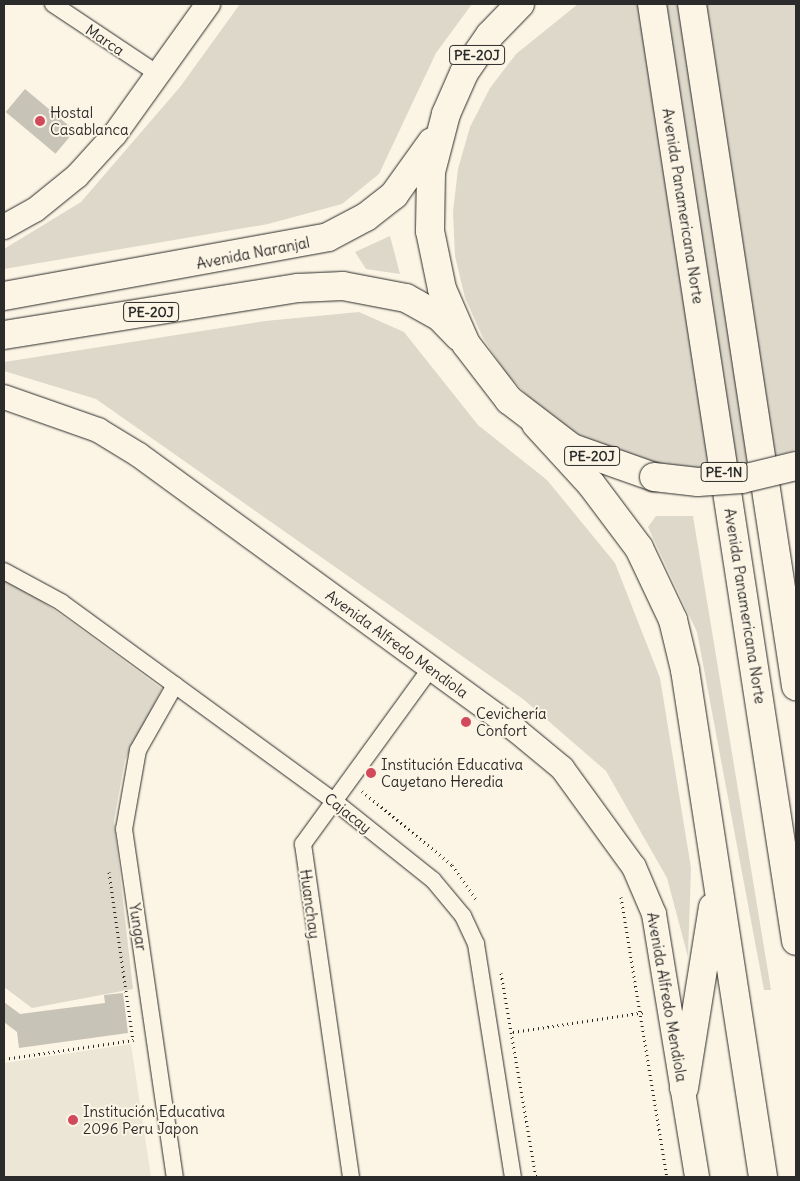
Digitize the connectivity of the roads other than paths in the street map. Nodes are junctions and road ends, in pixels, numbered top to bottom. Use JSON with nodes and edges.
{"nodes":[{"id":1,"x":53,"y":4,"type":"edge"},
{"id":2,"x":208,"y":4,"type":"edge"},
{"id":3,"x":520,"y":4,"type":"edge"},
{"id":4,"x":652,"y":4,"type":"edge"},
{"id":5,"x":692,"y":4,"type":"edge"},
{"id":6,"x":158,"y":74,"type":"junction"},
{"id":7,"x":446,"y":114,"type":"junction"},
{"id":8,"x":4,"y":227,"type":"edge"},
{"id":9,"x":4,"y":296,"type":"edge"},
{"id":10,"x":9,"y":338,"type":"edge"},
{"id":11,"x":466,"y":344,"type":"junction"},
{"id":12,"x":4,"y":397,"type":"edge"},
{"id":13,"x":536,"y":424,"type":"junction"},
{"id":14,"x":796,"y":466,"type":"edge"},
{"id":15,"x":4,"y":571,"type":"edge"},
{"id":16,"x":430,"y":669,"type":"junction"},
{"id":17,"x":175,"y":685,"type":"junction"},
{"id":18,"x":796,"y":686,"type":"edge"},
{"id":19,"x":334,"y":801,"type":"junction"},
{"id":20,"x":717,"y":879,"type":"junction"},
{"id":21,"x":796,"y":941,"type":"edge"},
{"id":22,"x":684,"y":1088,"type":"junction"},
{"id":23,"x":176,"y":1177,"type":"edge"},
{"id":24,"x":352,"y":1177,"type":"edge"},
{"id":25,"x":513,"y":1177,"type":"edge"},
{"id":26,"x":697,"y":1177,"type":"edge"},
{"id":27,"x":764,"y":1177,"type":"edge"}],
"edges":[{"from":1,"to":6,"type":"street","name":"Marca"},
{"from":2,"to":6,"type":"main road"},
{"from":3,"to":7,"type":"highway","number":"PE-20J"},
{"from":4,"to":21,"type":"highway","name":"Avenida Panamericana Norte","number":"PE-1N"},
{"from":5,"to":18,"type":"highway","number":"PE-1N"},
{"from":6,"to":8,"type":"main road"},
{"from":7,"to":9,"type":"highway","name":"Avenida Naranjal","number":"PE-20J"},
{"from":7,"to":11,"type":"highway","number":"PE-20J"},
{"from":10,"to":11,"type":"highway","number":"PE-20J"},
{"from":11,"to":13,"type":"highway","number":"PE-20J"},
{"from":12,"to":16,"type":"main road","name":"Avenida Alfredo Mendiola"},
{"from":13,"to":14,"type":"highway","number":"PE-20J","bridge":true},
{"from":13,"to":20,"type":"highway"},
{"from":15,"to":17,"type":"street","name":"Cajacay"},
{"from":16,"to":19,"type":"street","name":"Huanchay"},
{"from":16,"to":22,"type":"main road","name":"Avenida Alfredo Mendiola"},
{"from":17,"to":19,"type":"street","name":"Cajacay"},
{"from":17,"to":23,"type":"street","name":"Yungar"},
{"from":19,"to":24,"type":"street","name":"Huanchay"},
{"from":19,"to":25,"type":"street","name":"Cajacay"},
{"from":20,"to":22,"type":"highway"},
{"from":20,"to":27,"type":"highway"},
{"from":22,"to":26,"type":"main road","name":"Avenida Alfredo Mendiola"}]}
